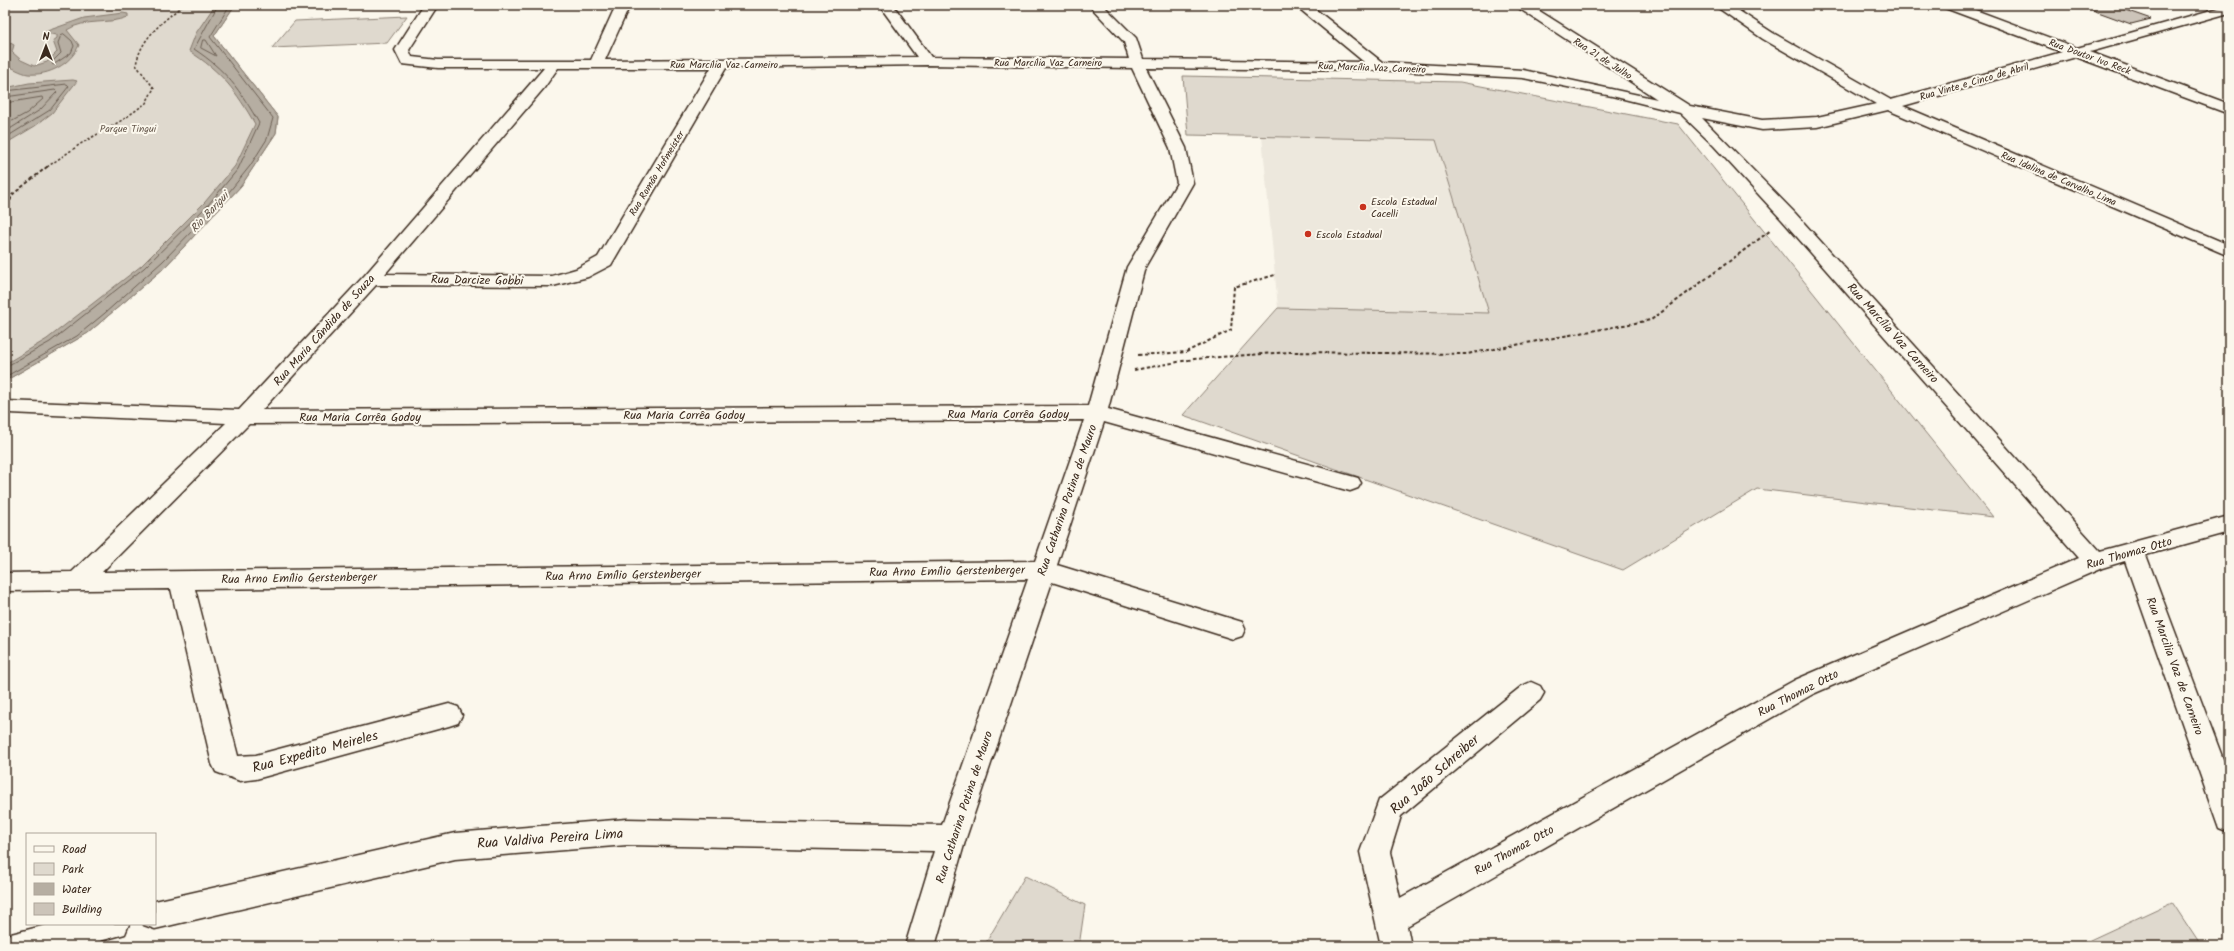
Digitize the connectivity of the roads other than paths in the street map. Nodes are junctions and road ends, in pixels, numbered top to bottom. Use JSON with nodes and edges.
{"nodes":[{"id":1,"x":431,"y":5,"type":"edge"},
{"id":2,"x":623,"y":5,"type":"edge"},
{"id":3,"x":886,"y":5,"type":"edge"},
{"id":4,"x":1096,"y":5,"type":"edge"},
{"id":5,"x":1302,"y":5,"type":"edge"},
{"id":6,"x":1521,"y":5,"type":"edge"},
{"id":7,"x":1721,"y":5,"type":"edge"},
{"id":8,"x":1950,"y":5,"type":"edge"},
{"id":9,"x":2229,"y":9,"type":"edge"},
{"id":10,"x":2080,"y":52,"type":"junction"},
{"id":11,"x":927,"y":61,"type":"junction"},
{"id":12,"x":1137,"y":63,"type":"junction"},
{"id":13,"x":554,"y":64,"type":"junction"},
{"id":14,"x":596,"y":64,"type":"junction"},
{"id":15,"x":720,"y":64,"type":"junction"},
{"id":16,"x":1378,"y":66,"type":"junction"},
{"id":17,"x":1890,"y":105,"type":"junction"},
{"id":18,"x":2229,"y":109,"type":"edge"},
{"id":19,"x":1685,"y":110,"type":"junction"},
{"id":20,"x":1714,"y":116,"type":"joint"},
{"id":21,"x":2228,"y":249,"type":"edge"},
{"id":22,"x":582,"y":273,"type":"joint"},
{"id":23,"x":371,"y":278,"type":"junction"},
{"id":24,"x":10,"y":406,"type":"dead end"},
{"id":25,"x":1097,"y":413,"type":"junction"},
{"id":26,"x":244,"y":417,"type":"junction"},
{"id":27,"x":1350,"y":483,"type":"dead end"},
{"id":28,"x":2229,"y":524,"type":"edge"},
{"id":29,"x":2133,"y":552,"type":"junction"},
{"id":30,"x":2095,"y":561,"type":"junction"},
{"id":31,"x":1043,"y":570,"type":"junction"},
{"id":32,"x":78,"y":580,"type":"junction"},
{"id":33,"x":181,"y":580,"type":"junction"},
{"id":34,"x":5,"y":582,"type":"edge"},
{"id":35,"x":1233,"y":629,"type":"dead end"},
{"id":36,"x":1531,"y":693,"type":"dead end"},
{"id":37,"x":449,"y":715,"type":"dead end"},
{"id":38,"x":2229,"y":819,"type":"edge"},
{"id":39,"x":952,"y":838,"type":"junction"},
{"id":40,"x":156,"y":915,"type":"edge"},
{"id":41,"x":1392,"y":919,"type":"junction"},
{"id":42,"x":110,"y":925,"type":"edge"},
{"id":43,"x":18,"y":946,"type":"edge"},
{"id":44,"x":920,"y":946,"type":"edge"},
{"id":45,"x":1396,"y":946,"type":"edge"}],
"edges":[{"from":1,"to":13,"type":"street","name":"Rua Marcília Vaz Carneiro"},
{"from":2,"to":14,"type":"street"},
{"from":3,"to":11,"type":"street"},
{"from":4,"to":12,"type":"street","name":"Rua Catharina Potina de Mauro"},
{"from":5,"to":16,"type":"street"},
{"from":6,"to":19,"type":"street","name":"Rua 21 de Julho"},
{"from":7,"to":17,"type":"street","name":"Rua Idalina de Carvalho Lima"},
{"from":8,"to":10,"type":"street","name":"Rua Doutor Ivo Reck"},
{"from":9,"to":10,"type":"street","name":"Rua Vinte e Cinco de Abril"},
{"from":10,"to":17,"type":"street","name":"Rua Vinte e Cinco de Abril"},
{"from":10,"to":18,"type":"street","name":"Rua Doutor Ivo Reck"},
{"from":11,"to":12,"type":"street","name":"Rua Marcília Vaz Carneiro"},
{"from":11,"to":15,"type":"street","name":"Rua Marcília Vaz Carneiro"},
{"from":12,"to":16,"type":"street","name":"Rua Marcília Vaz Carneiro"},
{"from":12,"to":25,"type":"street","name":"Rua Catharina Potina de Mauro"},
{"from":13,"to":14,"type":"street","name":"Rua Marcília Vaz Carneiro"},
{"from":13,"to":23,"type":"street","name":"Rua Maria Cândida de Souza"},
{"from":14,"to":15,"type":"street","name":"Rua Marcília Vaz Carneiro"},
{"from":15,"to":22,"type":"street","name":"Rua Romão Hofmeister"},
{"from":16,"to":19,"type":"street","name":"Rua Marcília Vaz Carneiro"},
{"from":17,"to":20,"type":"street","name":"Rua Vinte e Cinco de Abril"},
{"from":17,"to":21,"type":"street","name":"Rua Idalina de Carvalho Lima"},
{"from":19,"to":20,"type":"street","name":"Rua Marcília Vaz Carneiro"},
{"from":19,"to":30,"type":"street","name":"Rua Marcília Vaz Carneiro"},
{"from":22,"to":23,"type":"street","name":"Rua Darcize Gobbi"},
{"from":23,"to":26,"type":"street","name":"Rua Maria Cândida de Souza"},
{"from":24,"to":26,"type":"street","name":"Rua Maria Corrêa Godoy"},
{"from":25,"to":26,"type":"street","name":"Rua Maria Corrêa Godoy"},
{"from":25,"to":27,"type":"street","name":"Rua Maria Corrêa Godoy"},
{"from":25,"to":31,"type":"street","name":"Rua Catharina Potina de Mauro"},
{"from":26,"to":32,"type":"street","name":"Rua Maria Cândida de Souza"},
{"from":28,"to":29,"type":"street","name":"Rua Thomaz Otto"},
{"from":29,"to":30,"type":"street","name":"Rua Thomaz Otto"},
{"from":29,"to":38,"type":"street","name":"Rua Marcilia Vaz de Carneiro"},
{"from":30,"to":41,"type":"street","name":"Rua Thomaz Otto"},
{"from":31,"to":33,"type":"street","name":"Rua Arno Emílio Gerstenberger"},
{"from":31,"to":35,"type":"street","name":"Rua Arno Emílio Gerstenberger"},
{"from":31,"to":39,"type":"street","name":"Rua Catharina Potina de Mauro"},
{"from":32,"to":33,"type":"street","name":"Rua Arno Emílio Gerstenberger"},
{"from":32,"to":34,"type":"street","name":"Rua Arno Emílio Gerstenberger"},
{"from":33,"to":37,"type":"street","name":"Rua Expedito Meireles"},
{"from":36,"to":41,"type":"street","name":"Rua João Schreiber"},
{"from":39,"to":40,"type":"street","name":"Rua Valdiva Pereira Lima"},
{"from":39,"to":44,"type":"street","name":"Rua Catharina Potina de Mauro"},
{"from":41,"to":45,"type":"street","name":"Rua João Schreiber"},
{"from":42,"to":43,"type":"street"}]}
